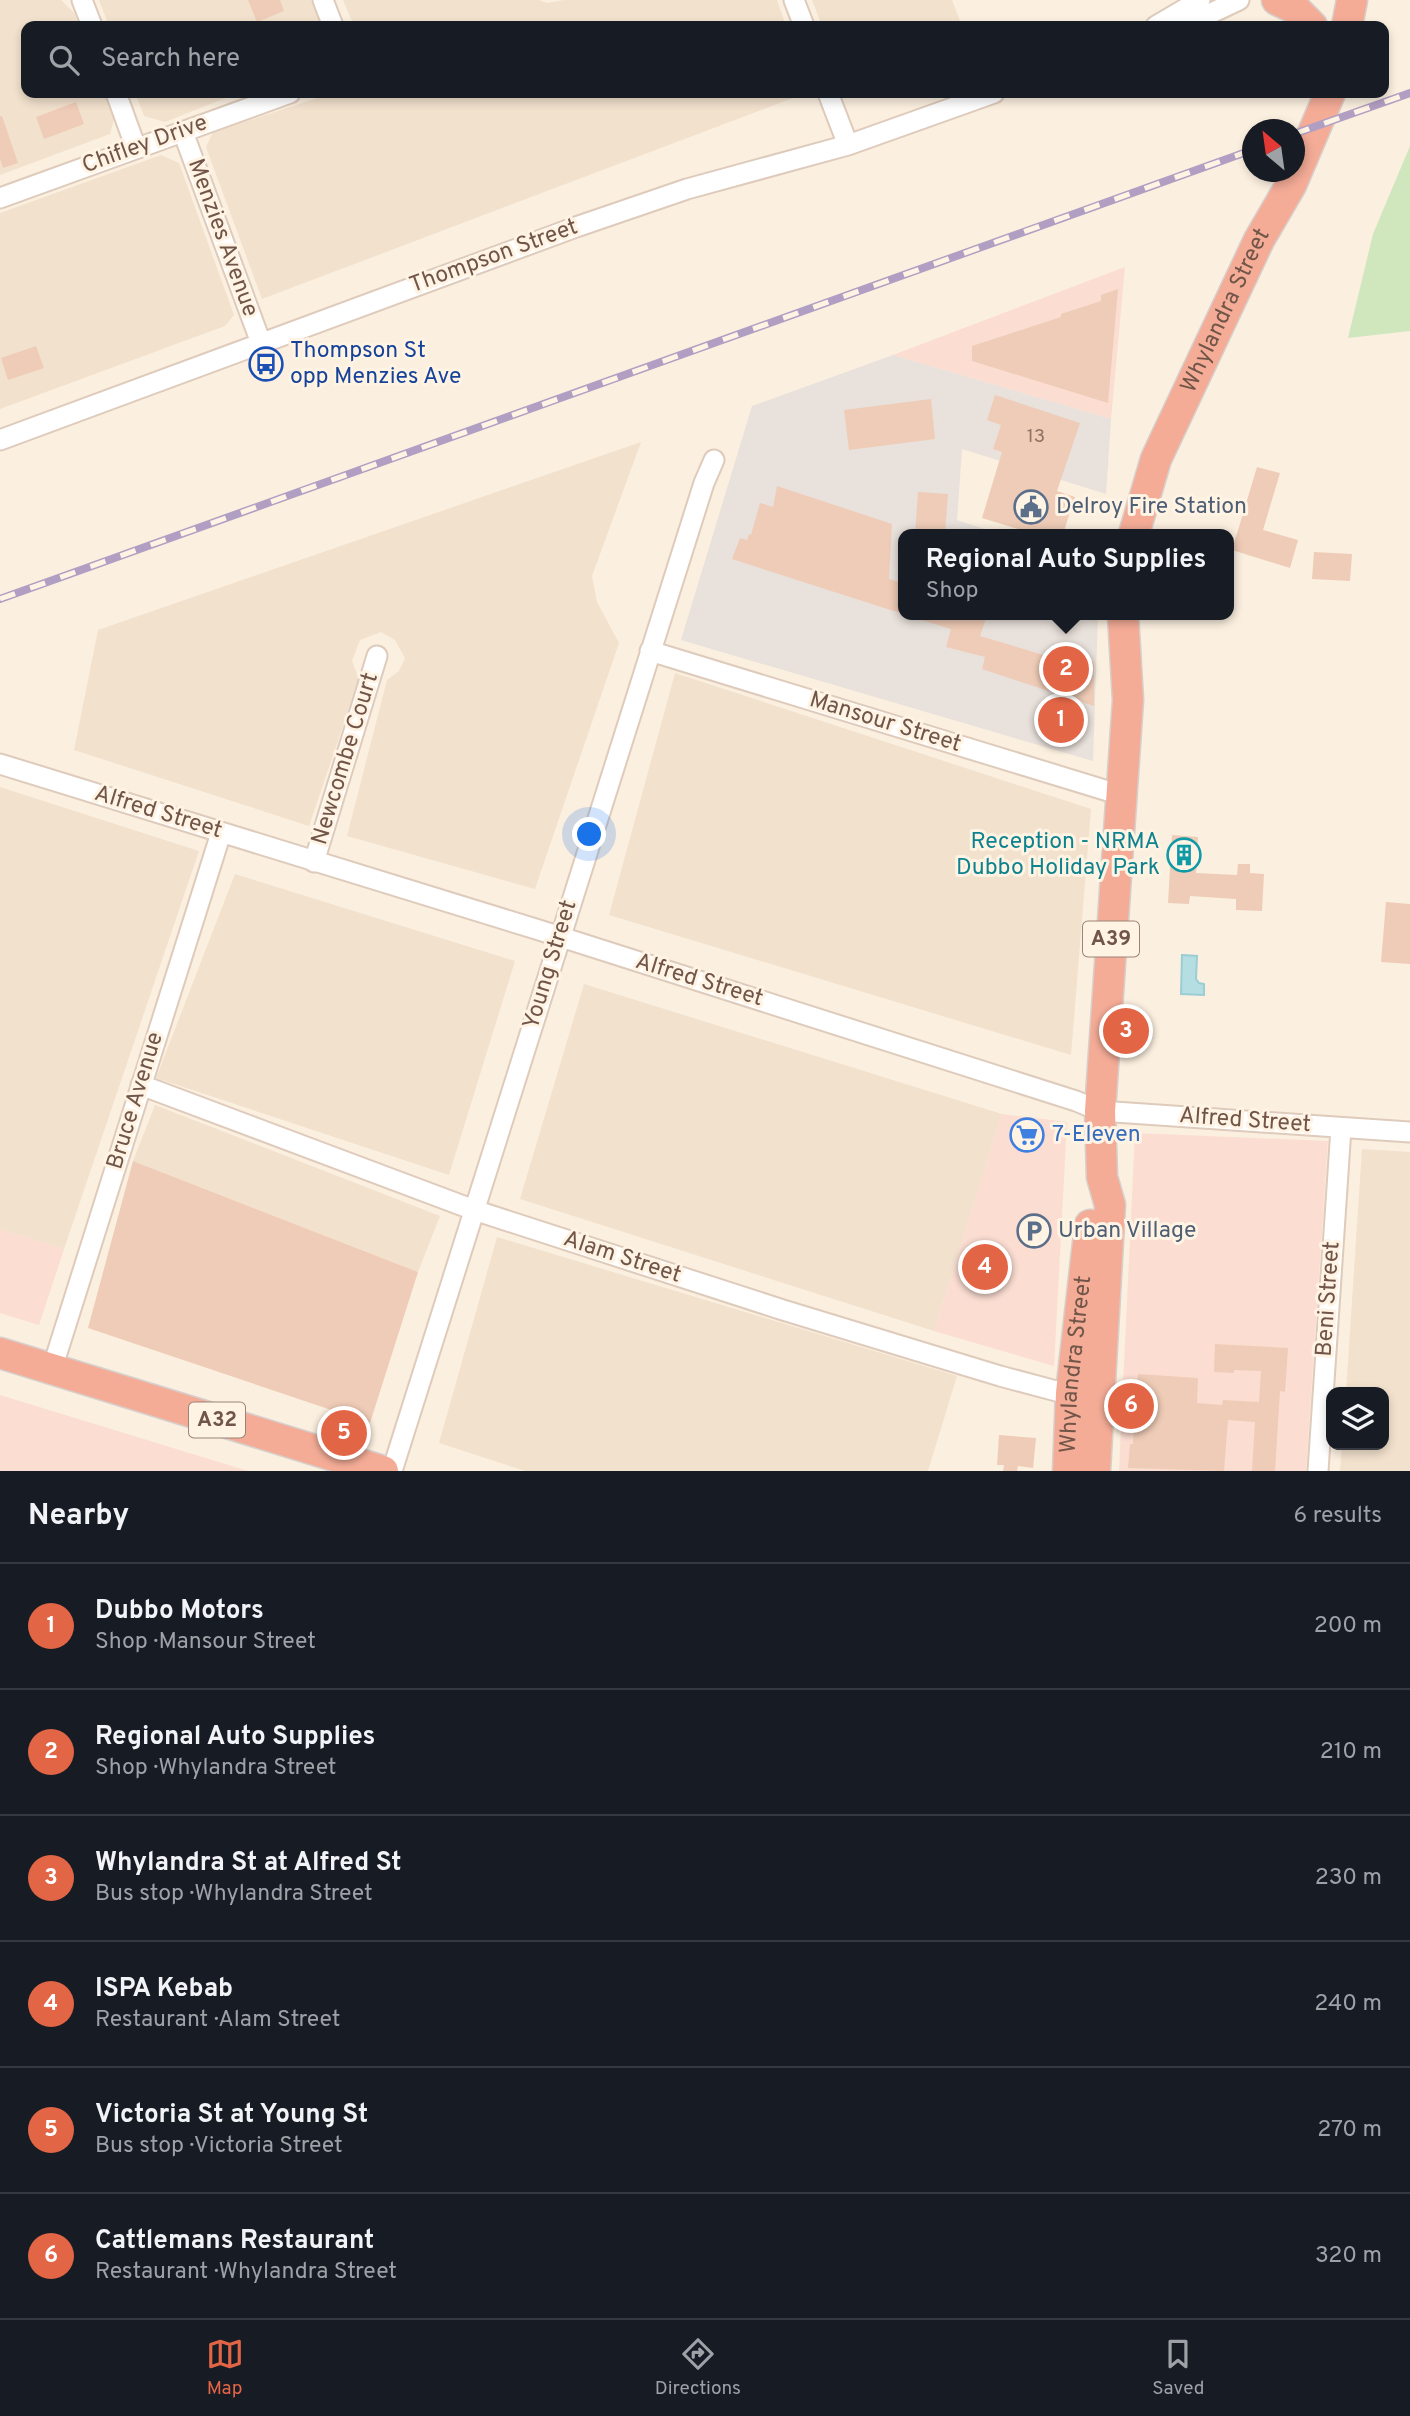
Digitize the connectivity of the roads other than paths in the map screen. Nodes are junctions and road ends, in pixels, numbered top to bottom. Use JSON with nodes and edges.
{"nodes":[{"id":1,"x":82,"y":0,"type":"edge"},
{"id":2,"x":323,"y":0,"type":"edge"},
{"id":3,"x":794,"y":0,"type":"edge"},
{"id":4,"x":1200,"y":0,"type":"edge"},
{"id":5,"x":1239,"y":0,"type":"edge"},
{"id":6,"x":1277,"y":0,"type":"edge"},
{"id":7,"x":1352,"y":0,"type":"edge"},
{"id":8,"x":90,"y":21,"type":"edge"},
{"id":9,"x":331,"y":21,"type":"edge"},
{"id":10,"x":802,"y":21,"type":"edge"},
{"id":11,"x":1164,"y":21,"type":"edge"},
{"id":12,"x":1195,"y":21,"type":"edge"},
{"id":13,"x":1307,"y":21,"type":"edge"},
{"id":14,"x":1348,"y":21,"type":"edge"},
{"id":15,"x":118,"y":98,"type":"edge"},
{"id":16,"x":276,"y":98,"type":"edge"},
{"id":17,"x":830,"y":98,"type":"edge"},
{"id":18,"x":980,"y":98,"type":"edge"},
{"id":19,"x":1327,"y":98,"type":"edge"},
{"id":20,"x":183,"y":132,"type":"junction"},
{"id":21,"x":848,"y":145,"type":"junction"},
{"id":22,"x":136,"y":148,"type":"junction"},
{"id":23,"x":0,"y":198,"type":"edge"},
{"id":24,"x":261,"y":343,"type":"junction"},
{"id":25,"x":0,"y":440,"type":"edge"},
{"id":26,"x":714,"y":460,"type":"dead end"},
{"id":27,"x":1135,"y":529,"type":"edge"},
{"id":28,"x":1124,"y":620,"type":"edge"},
{"id":29,"x":650,"y":651,"type":"junction"},
{"id":30,"x":377,"y":656,"type":"dead end"},
{"id":31,"x":0,"y":764,"type":"edge"},
{"id":32,"x":1121,"y":795,"type":"junction"},
{"id":33,"x":221,"y":833,"type":"junction"},
{"id":34,"x":314,"y":862,"type":"junction"},
{"id":35,"x":560,"y":936,"type":"junction"},
{"id":36,"x":141,"y":1084,"type":"junction"},
{"id":37,"x":1100,"y":1111,"type":"junction"},
{"id":38,"x":1341,"y":1128,"type":"junction"},
{"id":39,"x":1410,"y":1132,"type":"edge"},
{"id":40,"x":1101,"y":1177,"type":"junction"},
{"id":41,"x":474,"y":1210,"type":"junction"},
{"id":42,"x":0,"y":1353,"type":"edge"},
{"id":43,"x":1100,"y":1368,"type":"junction"},
{"id":44,"x":52,"y":1369,"type":"junction"},
{"id":45,"x":1071,"y":1393,"type":"junction"},
{"id":46,"x":383,"y":1471,"type":"edge"},
{"id":47,"x":392,"y":1471,"type":"edge"},
{"id":48,"x":1068,"y":1471,"type":"edge"},
{"id":49,"x":1095,"y":1471,"type":"edge"},
{"id":50,"x":1318,"y":1471,"type":"edge"}],
"edges":[{"from":1,"to":8,"type":"street"},
{"from":2,"to":9,"type":"street"},
{"from":3,"to":10,"type":"street"},
{"from":4,"to":11,"type":"street"},
{"from":5,"to":12,"type":"street"},
{"from":6,"to":13,"type":"highway"},
{"from":7,"to":14,"type":"highway"},
{"from":15,"to":22,"type":"street"},
{"from":16,"to":20,"type":"street","name":"Chifley Drive"},
{"from":17,"to":21,"type":"street"},
{"from":18,"to":21,"type":"street","name":"Thompson Street"},
{"from":19,"to":27,"type":"highway","name":"Whylandra Street"},
{"from":20,"to":22,"type":"street","name":"Chifley Drive"},
{"from":20,"to":24,"type":"street","name":"Menzies Avenue"},
{"from":21,"to":24,"type":"street","name":"Thompson Street"},
{"from":22,"to":23,"type":"street","name":"Chifley Drive"},
{"from":24,"to":25,"type":"street","name":"Thompson Street"},
{"from":26,"to":29,"type":"street","name":"Young Street"},
{"from":28,"to":32,"type":"highway","name":"Whylandra Street","number":"A39"},
{"from":29,"to":32,"type":"street","name":"Mansour Street"},
{"from":29,"to":35,"type":"street","name":"Young Street"},
{"from":30,"to":34,"type":"street","name":"Newcombe Court"},
{"from":31,"to":33,"type":"street","name":"Alfred Street"},
{"from":32,"to":37,"type":"highway","name":"Whylandra Street","number":"A39"},
{"from":33,"to":34,"type":"street","name":"Alfred Street"},
{"from":33,"to":36,"type":"street","name":"Bruce Avenue"},
{"from":34,"to":35,"type":"street","name":"Alfred Street"},
{"from":35,"to":37,"type":"street","name":"Alfred Street"},
{"from":35,"to":41,"type":"street","name":"Young Street"},
{"from":36,"to":41,"type":"street","name":"Alam Street"},
{"from":36,"to":44,"type":"street","name":"Bruce Avenue"},
{"from":37,"to":38,"type":"street","name":"Alfred Street"},
{"from":37,"to":40,"type":"highway","name":"Whylandra Street","number":"A39"},
{"from":38,"to":39,"type":"street","name":"Alfred Street"},
{"from":38,"to":50,"type":"street","name":"Beni Street"},
{"from":40,"to":43,"type":"highway","name":"Whylandra Street","number":"A39"},
{"from":40,"to":45,"type":"highway","name":"Whylandra Street","number":"A39"},
{"from":41,"to":45,"type":"street","name":"Alam Street"},
{"from":41,"to":47,"type":"street","name":"Young Street"},
{"from":42,"to":44,"type":"highway","number":"A32"},
{"from":43,"to":45,"type":"street"},
{"from":43,"to":49,"type":"highway","name":"Whylandra Street","number":"A39"},
{"from":44,"to":46,"type":"highway","number":"A32"},
{"from":45,"to":48,"type":"highway","name":"Whylandra Street","number":"A39"}]}
